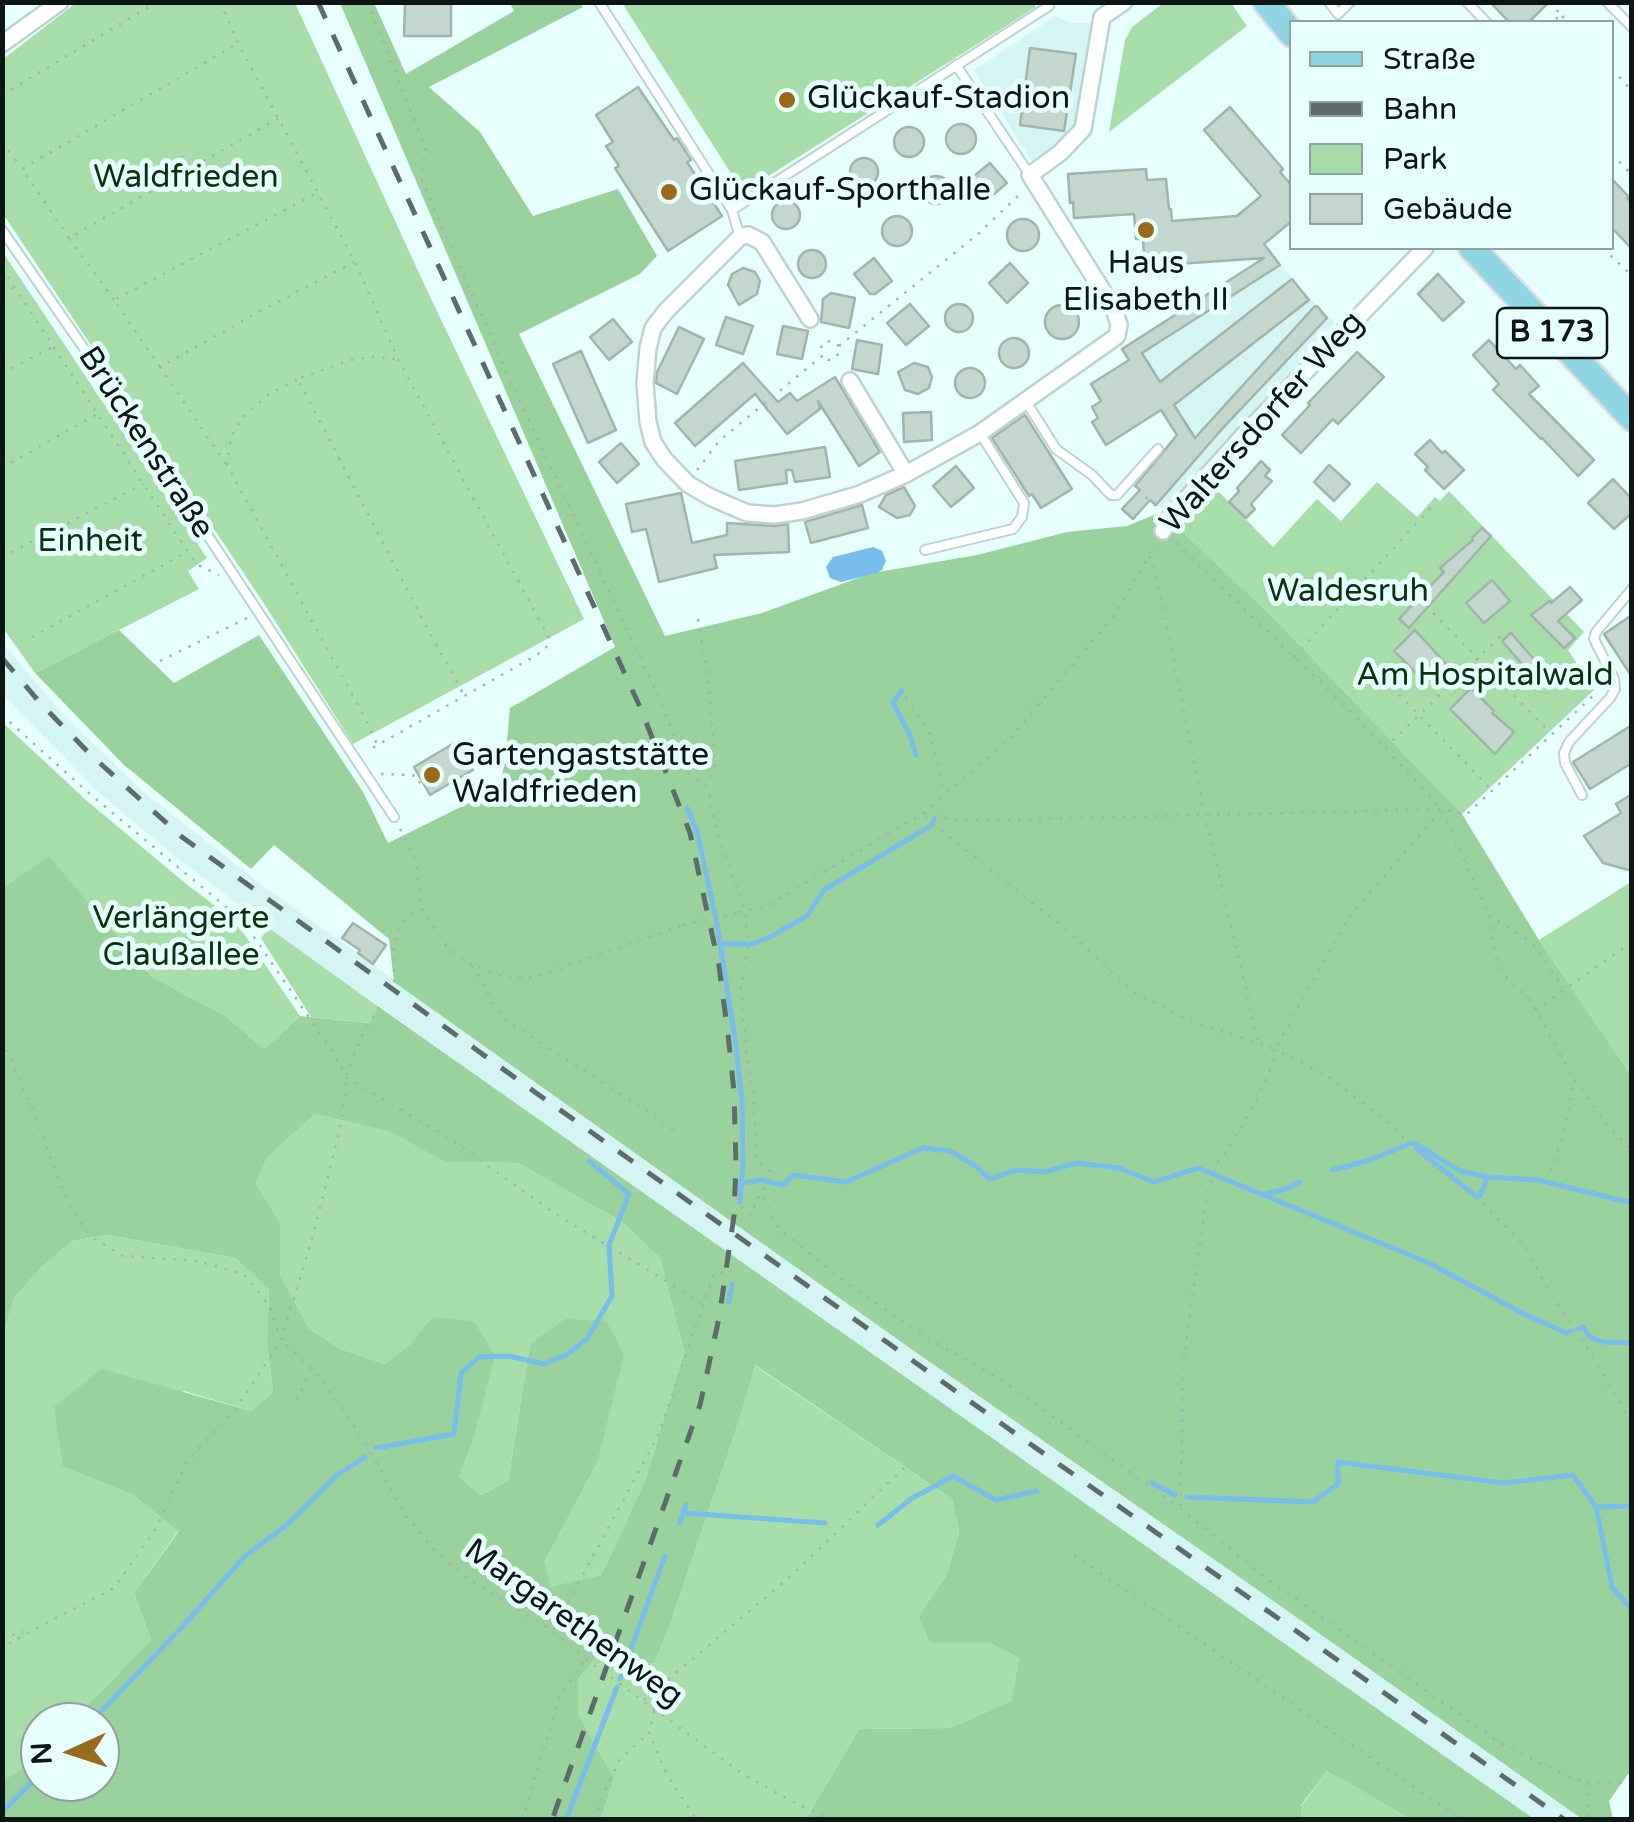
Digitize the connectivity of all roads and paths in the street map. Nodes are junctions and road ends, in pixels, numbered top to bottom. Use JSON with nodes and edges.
{"nodes":[{"id":1,"x":60,"y":2,"type":"edge"},
{"id":2,"x":157,"y":2,"type":"edge"},
{"id":3,"x":220,"y":2,"type":"edge"},
{"id":4,"x":367,"y":2,"type":"edge"},
{"id":5,"x":599,"y":2,"type":"edge"},
{"id":6,"x":1047,"y":2,"type":"edge"},
{"id":7,"x":1124,"y":2,"type":"edge"},
{"id":8,"x":1266,"y":2,"type":"edge"},
{"id":9,"x":1328,"y":2,"type":"edge"},
{"id":10,"x":1350,"y":2,"type":"edge"},
{"id":11,"x":1550,"y":2,"type":"edge"},
{"id":12,"x":1607,"y":2,"type":"edge"},
{"id":13,"x":1560,"y":14,"type":"junction"},
{"id":14,"x":1554,"y":20,"type":"edge"},
{"id":15,"x":1566,"y":20,"type":"edge"},
{"id":16,"x":1632,"y":26,"type":"edge"},
{"id":17,"x":1289,"y":30,"type":"edge"},
{"id":18,"x":238,"y":43,"type":"junction"},
{"id":19,"x":2,"y":44,"type":"edge"},
{"id":20,"x":956,"y":65,"type":"junction"},
{"id":21,"x":1614,"y":71,"type":"edge"},
{"id":22,"x":1632,"y":90,"type":"edge"},
{"id":23,"x":2,"y":95,"type":"edge"},
{"id":24,"x":280,"y":118,"type":"junction"},
{"id":25,"x":2,"y":142,"type":"edge"},
{"id":26,"x":1614,"y":156,"type":"edge"},
{"id":27,"x":22,"y":168,"type":"junction"},
{"id":28,"x":1632,"y":175,"type":"edge"},
{"id":29,"x":1032,"y":178,"type":"junction"},
{"id":30,"x":318,"y":192,"type":"junction"},
{"id":31,"x":732,"y":210,"type":"junction"},
{"id":32,"x":2,"y":230,"type":"edge"},
{"id":33,"x":740,"y":237,"type":"junction"},
{"id":34,"x":70,"y":238,"type":"junction"},
{"id":35,"x":1423,"y":250,"type":"edge"},
{"id":36,"x":1474,"y":250,"type":"edge"},
{"id":37,"x":1605,"y":250,"type":"edge"},
{"id":38,"x":354,"y":262,"type":"junction"},
{"id":39,"x":2,"y":268,"type":"edge"},
{"id":40,"x":1632,"y":276,"type":"edge"},
{"id":41,"x":15,"y":288,"type":"junction"},
{"id":42,"x":2,"y":294,"type":"edge"},
{"id":43,"x":114,"y":300,"type":"junction"},
{"id":44,"x":810,"y":319,"type":"dead end"},
{"id":45,"x":838,"y":346,"type":"junction"},
{"id":46,"x":53,"y":347,"type":"junction"},
{"id":47,"x":822,"y":356,"type":"junction"},
{"id":48,"x":398,"y":359,"type":"junction"},
{"id":49,"x":160,"y":367,"type":"junction"},
{"id":50,"x":2,"y":373,"type":"edge"},
{"id":51,"x":298,"y":379,"type":"junction"},
{"id":52,"x":850,"y":381,"type":"dead end"},
{"id":53,"x":1025,"y":400,"type":"junction"},
{"id":54,"x":98,"y":413,"type":"junction"},
{"id":55,"x":1632,"y":418,"type":"edge"},
{"id":56,"x":980,"y":433,"type":"junction"},
{"id":57,"x":1158,"y":448,"type":"dead end"},
{"id":58,"x":227,"y":465,"type":"junction"},
{"id":59,"x":2,"y":468,"type":"edge"},
{"id":60,"x":906,"y":474,"type":"junction"},
{"id":61,"x":1129,"y":482,"type":"junction"},
{"id":62,"x":144,"y":483,"type":"junction"},
{"id":63,"x":688,"y":484,"type":"junction"},
{"id":64,"x":1435,"y":503,"type":"dead end"},
{"id":65,"x":1166,"y":524,"type":"junction"},
{"id":66,"x":924,"y":550,"type":"dead end"},
{"id":67,"x":188,"y":552,"type":"junction"},
{"id":68,"x":1150,"y":554,"type":"junction"},
{"id":69,"x":2,"y":558,"type":"edge"},
{"id":70,"x":237,"y":582,"type":"junction"},
{"id":71,"x":1632,"y":589,"type":"edge"},
{"id":72,"x":259,"y":612,"type":"junction"},
{"id":73,"x":1433,"y":612,"type":"dead end"},
{"id":74,"x":698,"y":619,"type":"dead end"},
{"id":75,"x":1506,"y":631,"type":"dead end"},
{"id":76,"x":32,"y":637,"type":"dead end"},
{"id":77,"x":1294,"y":657,"type":"junction"},
{"id":78,"x":1478,"y":658,"type":"junction"},
{"id":79,"x":160,"y":660,"type":"dead end"},
{"id":80,"x":1377,"y":672,"type":"dead end"},
{"id":81,"x":1614,"y":678,"type":"junction"},
{"id":82,"x":464,"y":696,"type":"junction"},
{"id":83,"x":906,"y":697,"type":"dead end"},
{"id":84,"x":2,"y":715,"type":"edge"},
{"id":85,"x":1419,"y":715,"type":"junction"},
{"id":86,"x":1552,"y":734,"type":"junction"},
{"id":87,"x":377,"y":744,"type":"junction"},
{"id":88,"x":1385,"y":748,"type":"junction"},
{"id":89,"x":355,"y":756,"type":"junction"},
{"id":90,"x":380,"y":774,"type":"dead end"},
{"id":91,"x":422,"y":781,"type":"dead end"},
{"id":92,"x":708,"y":786,"type":"junction"},
{"id":93,"x":1492,"y":790,"type":"junction"},
{"id":94,"x":1582,"y":795,"type":"dead end"},
{"id":95,"x":943,"y":796,"type":"junction"},
{"id":96,"x":1442,"y":809,"type":"junction"},
{"id":97,"x":922,"y":814,"type":"junction"},
{"id":98,"x":1205,"y":816,"type":"junction"},
{"id":99,"x":394,"y":817,"type":"joint"},
{"id":100,"x":421,"y":907,"type":"junction"},
{"id":101,"x":745,"y":910,"type":"junction"},
{"id":102,"x":1488,"y":914,"type":"junction"},
{"id":103,"x":1632,"y":942,"type":"edge"},
{"id":104,"x":466,"y":962,"type":"junction"},
{"id":105,"x":394,"y":982,"type":"dead end"},
{"id":106,"x":1564,"y":988,"type":"junction"},
{"id":107,"x":379,"y":1007,"type":"dead end"},
{"id":108,"x":1535,"y":1010,"type":"junction"},
{"id":109,"x":2,"y":1040,"type":"edge"},
{"id":110,"x":1258,"y":1043,"type":"junction"},
{"id":111,"x":1274,"y":1049,"type":"junction"},
{"id":112,"x":346,"y":1077,"type":"junction"},
{"id":113,"x":1575,"y":1081,"type":"junction"},
{"id":114,"x":678,"y":1134,"type":"dead end"},
{"id":115,"x":1632,"y":1151,"type":"edge"},
{"id":116,"x":1550,"y":1171,"type":"dead end"},
{"id":117,"x":762,"y":1195,"type":"junction"},
{"id":118,"x":738,"y":1204,"type":"dead end"},
{"id":119,"x":724,"y":1272,"type":"dead end"},
{"id":120,"x":702,"y":1303,"type":"junction"},
{"id":121,"x":282,"y":1342,"type":"junction"},
{"id":122,"x":311,"y":1367,"type":"junction"},
{"id":123,"x":297,"y":1400,"type":"dead end"},
{"id":124,"x":1632,"y":1424,"type":"edge"},
{"id":125,"x":910,"y":1462,"type":"dead end"},
{"id":126,"x":1180,"y":1508,"type":"junction"},
{"id":127,"x":1074,"y":1555,"type":"dead end"},
{"id":128,"x":31,"y":1630,"type":"junction"},
{"id":129,"x":552,"y":1631,"type":"junction"},
{"id":130,"x":2,"y":1636,"type":"edge"},
{"id":131,"x":2,"y":1648,"type":"edge"},
{"id":132,"x":586,"y":1659,"type":"junction"},
{"id":133,"x":643,"y":1701,"type":"junction"},
{"id":134,"x":654,"y":1709,"type":"junction"},
{"id":135,"x":649,"y":1734,"type":"junction"},
{"id":136,"x":1586,"y":1782,"type":"junction"},
{"id":137,"x":1632,"y":1783,"type":"edge"},
{"id":138,"x":697,"y":1819,"type":"edge"},
{"id":139,"x":522,"y":1820,"type":"edge"},
{"id":140,"x":595,"y":1820,"type":"edge"},
{"id":141,"x":836,"y":1820,"type":"edge"},
{"id":142,"x":1462,"y":1820,"type":"edge"},
{"id":143,"x":1592,"y":1820,"type":"edge"}],
"edges":[{"from":1,"to":19,"type":"street"},
{"from":2,"to":23,"type":"path"},
{"from":3,"to":18,"type":"path"},
{"from":4,"to":92,"type":"path"},
{"from":5,"to":31,"type":"lane"},
{"from":6,"to":20,"type":"lane"},
{"from":7,"to":29,"type":"street"},
{"from":8,"to":17,"type":"main road"},
{"from":9,"to":10,"type":"lane"},
{"from":11,"to":13,"type":"path"},
{"from":12,"to":16,"type":"lane"},
{"from":13,"to":14,"type":"path"},
{"from":13,"to":15,"type":"path"},
{"from":18,"to":24,"type":"path"},
{"from":18,"to":27,"type":"path"},
{"from":20,"to":29,"type":"lane"},
{"from":20,"to":31,"type":"lane"},
{"from":21,"to":22,"type":"path"},
{"from":24,"to":30,"type":"path"},
{"from":24,"to":34,"type":"path"},
{"from":25,"to":27,"type":"path"},
{"from":26,"to":28,"type":"path"},
{"from":27,"to":34,"type":"path"},
{"from":29,"to":45,"type":"path"},
{"from":29,"to":53,"type":"street"},
{"from":30,"to":38,"type":"path"},
{"from":30,"to":43,"type":"path"},
{"from":31,"to":33,"type":"lane"},
{"from":32,"to":70,"type":"lane","name":"Brückenstraße"},
{"from":33,"to":44,"type":"street"},
{"from":33,"to":63,"type":"street"},
{"from":34,"to":43,"type":"path"},
{"from":35,"to":65,"type":"street","name":"Waltersdorfer Weg"},
{"from":36,"to":55,"type":"main road","number":"B 173"},
{"from":37,"to":40,"type":"path"},
{"from":38,"to":48,"type":"path"},
{"from":38,"to":49,"type":"path"},
{"from":39,"to":41,"type":"path"},
{"from":41,"to":42,"type":"path"},
{"from":41,"to":46,"type":"path"},
{"from":43,"to":49,"type":"path"},
{"from":45,"to":47,"type":"path"},
{"from":45,"to":47,"type":"path"},
{"from":46,"to":50,"type":"path"},
{"from":46,"to":54,"type":"path"},
{"from":47,"to":63,"type":"path"},
{"from":48,"to":51,"type":"path"},
{"from":48,"to":82,"type":"path"},
{"from":49,"to":58,"type":"path"},
{"from":51,"to":58,"type":"path"},
{"from":51,"to":82,"type":"path"},
{"from":52,"to":60,"type":"street"},
{"from":53,"to":56,"type":"street"},
{"from":53,"to":61,"type":"lane"},
{"from":54,"to":59,"type":"path"},
{"from":54,"to":62,"type":"path"},
{"from":56,"to":60,"type":"street"},
{"from":56,"to":66,"type":"lane"},
{"from":57,"to":61,"type":"lane"},
{"from":58,"to":87,"type":"path"},
{"from":60,"to":63,"type":"street"},
{"from":61,"to":65,"type":"path"},
{"from":62,"to":67,"type":"path"},
{"from":62,"to":69,"type":"path"},
{"from":64,"to":77,"type":"path"},
{"from":65,"to":68,"type":"path","name":"Waltersdorfer Weg"},
{"from":65,"to":77,"type":"path"},
{"from":67,"to":70,"type":"path"},
{"from":67,"to":76,"type":"path"},
{"from":68,"to":95,"type":"path","name":"Waltersdorfer Weg"},
{"from":68,"to":98,"type":"path"},
{"from":70,"to":72,"type":"lane","name":"Brückenstraße"},
{"from":71,"to":81,"type":"lane"},
{"from":72,"to":79,"type":"path"},
{"from":72,"to":89,"type":"lane","name":"Brückenstraße"},
{"from":73,"to":78,"type":"path"},
{"from":74,"to":92,"type":"path"},
{"from":75,"to":78,"type":"path"},
{"from":77,"to":88,"type":"path"},
{"from":78,"to":85,"type":"path"},
{"from":78,"to":86,"type":"path"},
{"from":80,"to":85,"type":"path"},
{"from":81,"to":86,"type":"path"},
{"from":81,"to":94,"type":"lane"},
{"from":82,"to":87,"type":"path"},
{"from":83,"to":95,"type":"path"},
{"from":84,"to":112,"type":"path"},
{"from":85,"to":88,"type":"path"},
{"from":85,"to":93,"type":"path"},
{"from":86,"to":93,"type":"path"},
{"from":87,"to":89,"type":"path"},
{"from":88,"to":96,"type":"path"},
{"from":89,"to":99,"type":"lane"},
{"from":90,"to":91,"type":"path"},
{"from":92,"to":101,"type":"path"},
{"from":93,"to":96,"type":"path"},
{"from":95,"to":97,"type":"path","name":"Waltersdorfer Weg"},
{"from":96,"to":98,"type":"path"},
{"from":96,"to":102,"type":"path"},
{"from":96,"to":111,"type":"path"},
{"from":97,"to":98,"type":"path"},
{"from":97,"to":101,"type":"path","name":"Waltersdorfer Weg"},
{"from":97,"to":110,"type":"path"},
{"from":98,"to":110,"type":"path"},
{"from":99,"to":100,"type":"path","name":"Waltersdorfer Weg"},
{"from":100,"to":104,"type":"path","name":"Waltersdorfer Weg"},
{"from":100,"to":105,"type":"path"},
{"from":101,"to":104,"type":"path","name":"Waltersdorfer Weg","bridge":true},
{"from":101,"to":117,"type":"path"},
{"from":102,"to":106,"type":"path"},
{"from":102,"to":108,"type":"path"},
{"from":103,"to":106,"type":"path"},
{"from":104,"to":114,"type":"path"},
{"from":106,"to":108,"type":"path"},
{"from":107,"to":112,"type":"path"},
{"from":108,"to":113,"type":"path"},
{"from":109,"to":121,"type":"path"},
{"from":110,"to":111,"type":"path"},
{"from":111,"to":124,"type":"path"},
{"from":111,"to":126,"type":"path"},
{"from":112,"to":120,"type":"path"},
{"from":112,"to":121,"type":"path"},
{"from":113,"to":115,"type":"path"},
{"from":113,"to":116,"type":"path"},
{"from":117,"to":118,"type":"path"},
{"from":117,"to":126,"type":"path"},
{"from":119,"to":120,"type":"path"},
{"from":120,"to":129,"type":"path"},
{"from":121,"to":122,"type":"path","name":"Margarethenweg"},
{"from":121,"to":128,"type":"path"},
{"from":122,"to":123,"type":"path"},
{"from":122,"to":129,"type":"path","name":"Margarethenweg"},
{"from":125,"to":133,"type":"path"},
{"from":126,"to":136,"type":"path"},
{"from":127,"to":142,"type":"path"},
{"from":128,"to":130,"type":"path"},
{"from":128,"to":131,"type":"path"},
{"from":129,"to":132,"type":"path","name":"Margarethenweg"},
{"from":132,"to":133,"type":"path","name":"Margarethenweg"},
{"from":132,"to":139,"type":"path"},
{"from":133,"to":134,"type":"path","name":"Margarethenweg"},
{"from":134,"to":135,"type":"path"},
{"from":134,"to":141,"type":"path","name":"Margarethenweg"},
{"from":135,"to":138,"type":"path"},
{"from":135,"to":140,"type":"path"},
{"from":136,"to":137,"type":"path"},
{"from":136,"to":143,"type":"path"}]}
